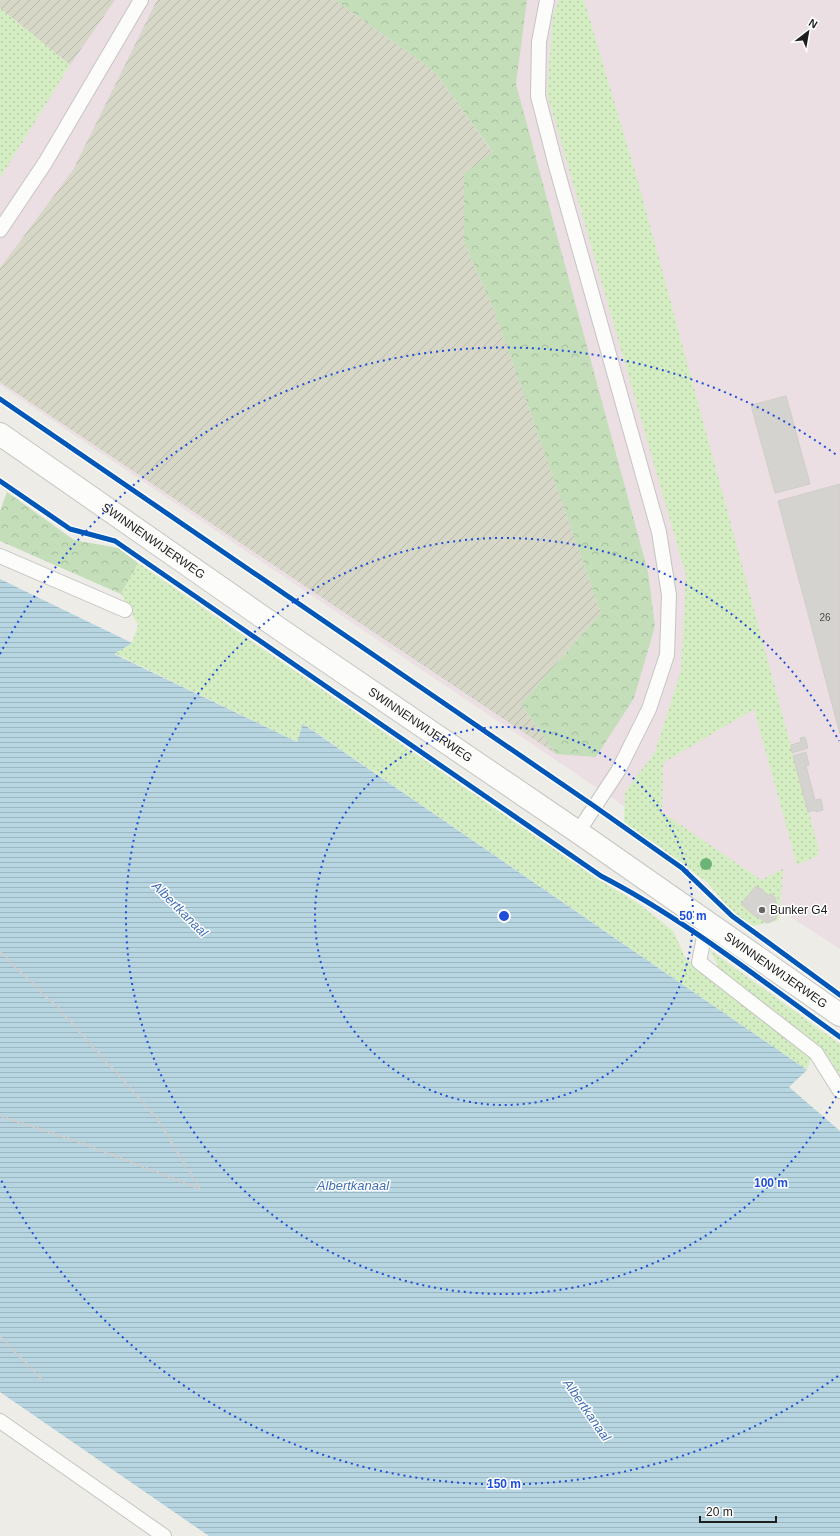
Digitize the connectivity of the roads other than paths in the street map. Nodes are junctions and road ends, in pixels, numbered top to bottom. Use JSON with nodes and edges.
{"nodes":[{"id":1,"x":141,"y":0,"type":"edge"},
{"id":2,"x":547,"y":0,"type":"edge"},
{"id":3,"x":0,"y":230,"type":"edge"},
{"id":4,"x":0,"y":434,"type":"edge"},
{"id":5,"x":0,"y":556,"type":"edge"},
{"id":6,"x":125,"y":610,"type":"dead end"},
{"id":7,"x":578,"y":832,"type":"junction"},
{"id":8,"x":707,"y":922,"type":"junction"},
{"id":9,"x":840,"y":1015,"type":"edge"},
{"id":10,"x":840,"y":1091,"type":"edge"},
{"id":11,"x":0,"y":1421,"type":"edge"},
{"id":12,"x":164,"y":1536,"type":"edge"}],
"edges":[{"from":1,"to":3,"type":"lane"},
{"from":2,"to":7,"type":"lane"},
{"from":4,"to":7,"type":"street","name":"SWINNENWIJERWEG"},
{"from":5,"to":6,"type":"lane"},
{"from":7,"to":8,"type":"street","name":"SWINNENWIJERWEG"},
{"from":8,"to":9,"type":"street","name":"SWINNENWIJERWEG"},
{"from":8,"to":10,"type":"lane"},
{"from":11,"to":12,"type":"lane"}]}
